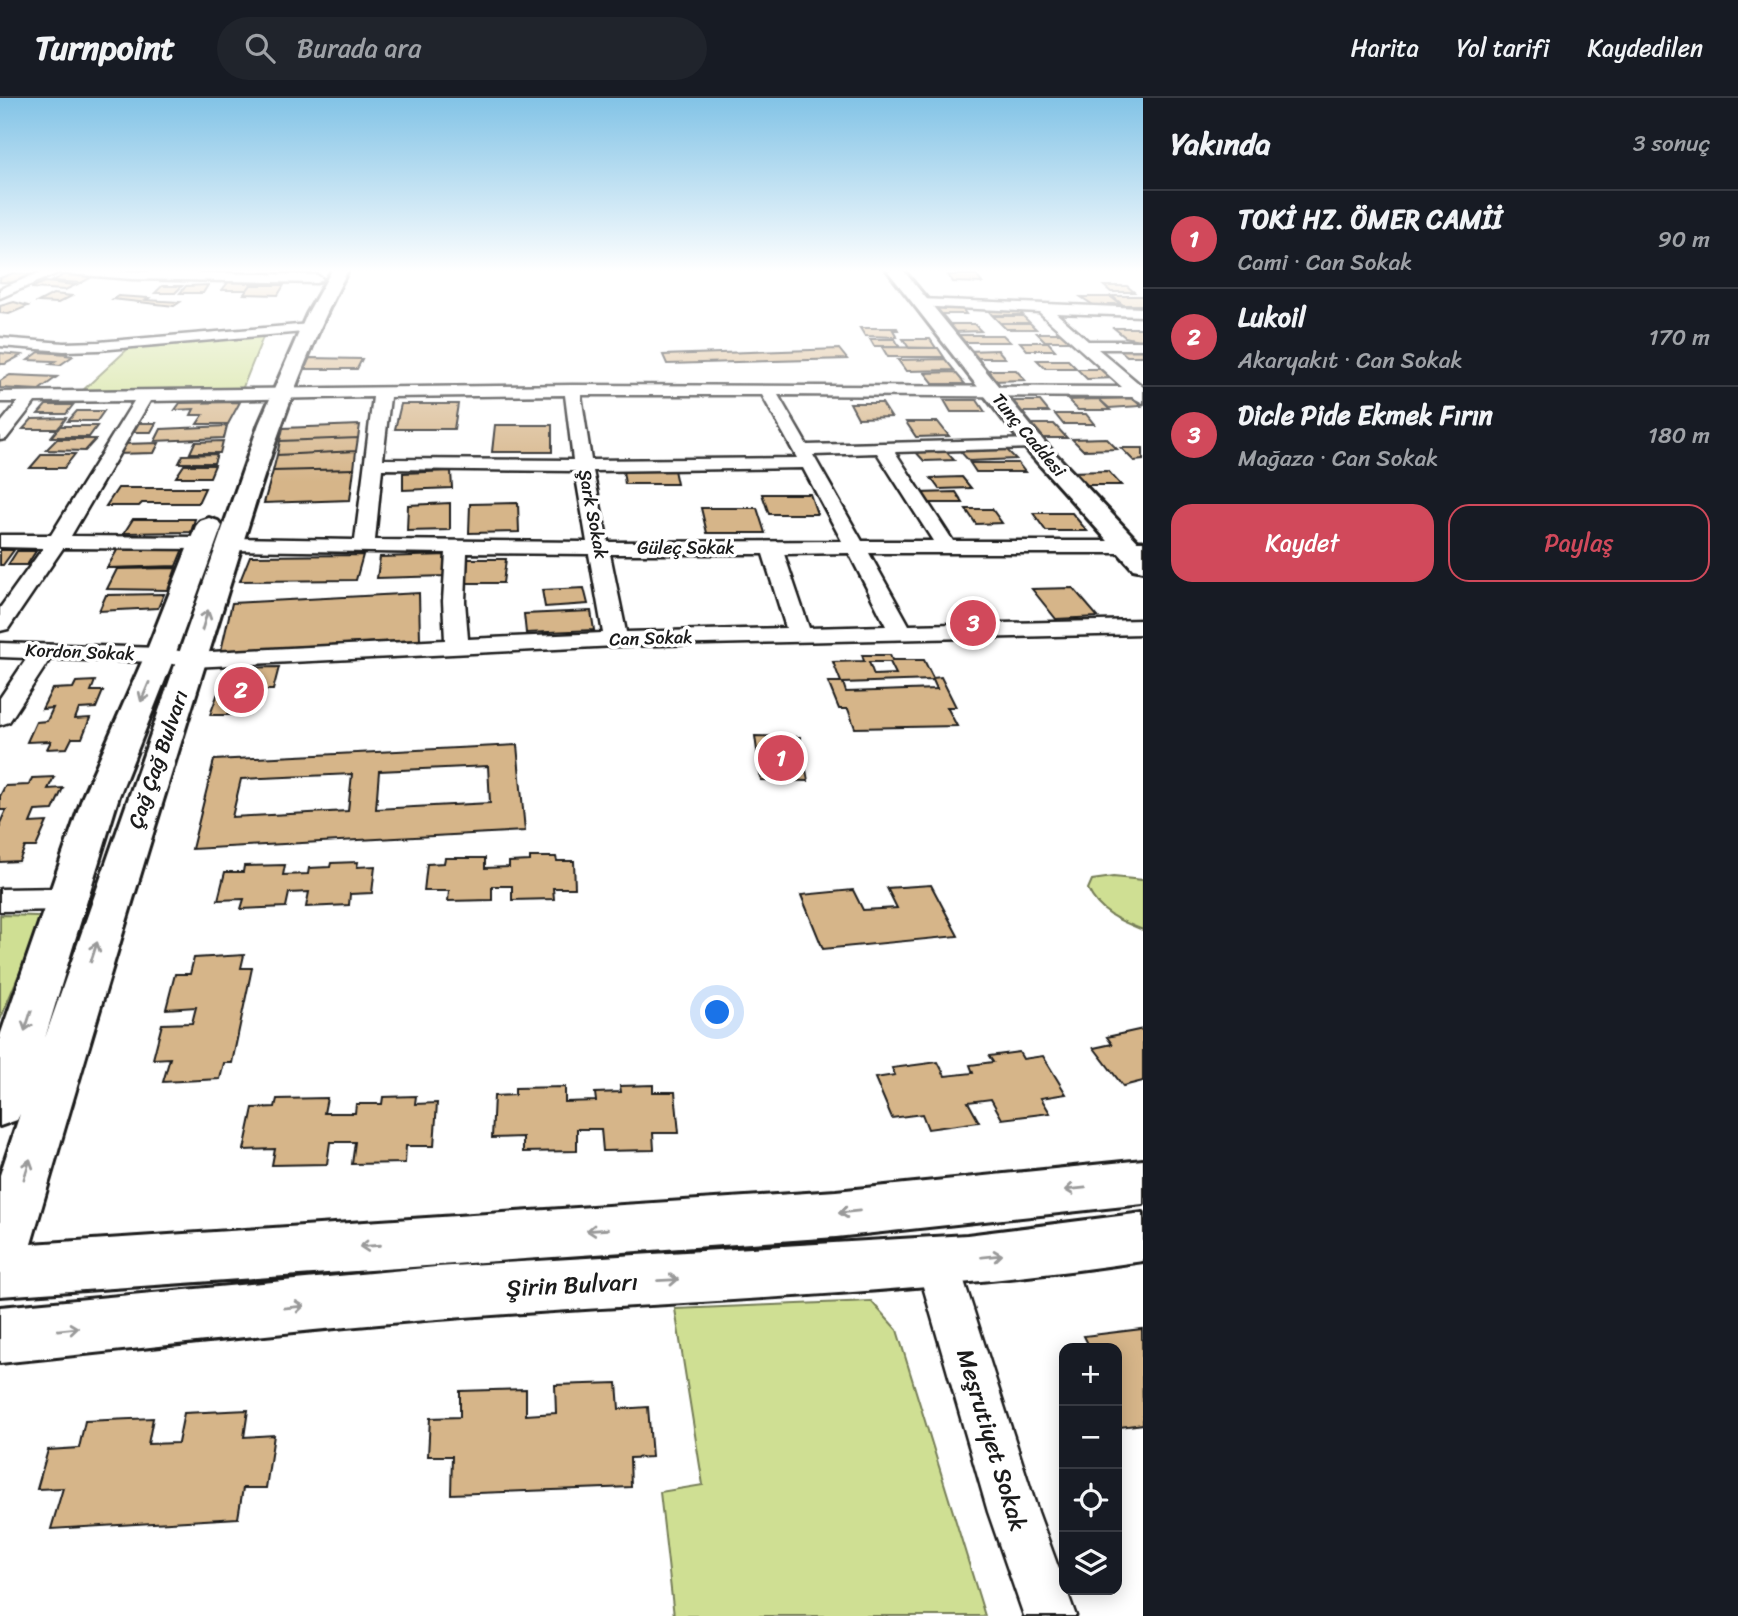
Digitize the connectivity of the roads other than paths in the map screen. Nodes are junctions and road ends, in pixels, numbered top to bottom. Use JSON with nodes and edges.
{"nodes":[{"id":1,"x":159,"y":341,"type":"edge"},
{"id":2,"x":293,"y":341,"type":"edge"},
{"id":3,"x":950,"y":341,"type":"edge"},
{"id":4,"x":1080,"y":341,"type":"edge"},
{"id":5,"x":0,"y":342,"type":"edge"},
{"id":6,"x":1085,"y":345,"type":"junction"},
{"id":7,"x":1143,"y":345,"type":"edge"},
{"id":8,"x":572,"y":390,"type":"junction"},
{"id":9,"x":767,"y":390,"type":"junction"},
{"id":10,"x":382,"y":393,"type":"junction"},
{"id":11,"x":993,"y":394,"type":"junction"},
{"id":12,"x":1141,"y":394,"type":"edge"},
{"id":13,"x":269,"y":395,"type":"junction"},
{"id":14,"x":0,"y":397,"type":"edge"},
{"id":15,"x":30,"y":397,"type":"junction"},
{"id":16,"x":144,"y":398,"type":"junction"},
{"id":17,"x":0,"y":435,"type":"edge"},
{"id":18,"x":1033,"y":443,"type":"junction"},
{"id":19,"x":883,"y":448,"type":"junction"},
{"id":20,"x":804,"y":457,"type":"junction"},
{"id":21,"x":374,"y":464,"type":"junction"},
{"id":22,"x":583,"y":466,"type":"junction"},
{"id":23,"x":0,"y":541,"type":"edge"},
{"id":24,"x":57,"y":542,"type":"junction"},
{"id":25,"x":216,"y":544,"type":"junction"},
{"id":26,"x":946,"y":545,"type":"junction"},
{"id":27,"x":364,"y":546,"type":"junction"},
{"id":28,"x":457,"y":547,"type":"junction"},
{"id":29,"x":856,"y":547,"type":"junction"},
{"id":30,"x":1135,"y":547,"type":"edge"},
{"id":31,"x":601,"y":548,"type":"junction"},
{"id":32,"x":772,"y":548,"type":"junction"},
{"id":33,"x":1143,"y":563,"type":"edge"},
{"id":34,"x":0,"y":624,"type":"edge"},
{"id":35,"x":1143,"y":627,"type":"edge"},
{"id":36,"x":901,"y":632,"type":"junction"},
{"id":37,"x":799,"y":633,"type":"junction"},
{"id":38,"x":616,"y":639,"type":"junction"},
{"id":39,"x":457,"y":647,"type":"junction"},
{"id":40,"x":0,"y":650,"type":"edge"},
{"id":41,"x":44,"y":650,"type":"junction"},
{"id":42,"x":176,"y":658,"type":"junction"},
{"id":43,"x":0,"y":717,"type":"edge"},
{"id":44,"x":67,"y":899,"type":"junction"},
{"id":45,"x":0,"y":900,"type":"edge"},
{"id":46,"x":0,"y":1105,"type":"edge"},
{"id":47,"x":1143,"y":1182,"type":"edge"},
{"id":48,"x":1143,"y":1237,"type":"edge"},
{"id":49,"x":0,"y":1258,"type":"edge"},
{"id":50,"x":937,"y":1262,"type":"junction"},
{"id":51,"x":0,"y":1271,"type":"edge"},
{"id":52,"x":0,"y":1335,"type":"edge"},
{"id":53,"x":1050,"y":1616,"type":"edge"}],
"edges":[{"from":1,"to":5,"type":"street"},
{"from":2,"to":13,"type":"main road","name":"Çağ Çağ Bulvarı"},
{"from":3,"to":11,"type":"main road","name":"Tunç Caddesi"},
{"from":4,"to":6,"type":"street"},
{"from":6,"to":7,"type":"street"},
{"from":6,"to":12,"type":"street"},
{"from":8,"to":9,"type":"street"},
{"from":8,"to":10,"type":"street"},
{"from":8,"to":22,"type":"street","name":"Şark Sokak"},
{"from":9,"to":11,"type":"street"},
{"from":9,"to":20,"type":"street"},
{"from":10,"to":13,"type":"street"},
{"from":10,"to":21,"type":"street"},
{"from":11,"to":12,"type":"street"},
{"from":11,"to":18,"type":"main road","name":"Tunç Caddesi"},
{"from":13,"to":16,"type":"street"},
{"from":13,"to":25,"type":"main road","name":"Çağ Çağ Bulvarı"},
{"from":14,"to":15,"type":"street"},
{"from":15,"to":16,"type":"street"},
{"from":15,"to":17,"type":"street"},
{"from":16,"to":24,"type":"street"},
{"from":18,"to":19,"type":"street"},
{"from":18,"to":30,"type":"main road","name":"Tunç Caddesi"},
{"from":19,"to":20,"type":"street"},
{"from":19,"to":26,"type":"street"},
{"from":20,"to":22,"type":"street"},
{"from":20,"to":29,"type":"street"},
{"from":21,"to":22,"type":"street"},
{"from":21,"to":27,"type":"street"},
{"from":22,"to":31,"type":"street","name":"Şark Sokak"},
{"from":23,"to":24,"type":"street","name":"Güleç Sokak"},
{"from":24,"to":25,"type":"street","name":"Güleç Sokak"},
{"from":24,"to":34,"type":"street"},
{"from":25,"to":27,"type":"street","name":"Güleç Sokak"},
{"from":25,"to":42,"type":"main road","name":"Çağ Çağ Bulvarı"},
{"from":26,"to":29,"type":"street","name":"Güleç Sokak"},
{"from":26,"to":30,"type":"street","name":"Güleç Sokak"},
{"from":27,"to":28,"type":"street","name":"Güleç Sokak"},
{"from":28,"to":31,"type":"street","name":"Güleç Sokak"},
{"from":28,"to":39,"type":"street"},
{"from":29,"to":32,"type":"street","name":"Güleç Sokak"},
{"from":29,"to":36,"type":"street"},
{"from":30,"to":33,"type":"main road","name":"Tunç Caddesi"},
{"from":31,"to":32,"type":"street","name":"Güleç Sokak"},
{"from":31,"to":38,"type":"street","name":"Şark Sokak"},
{"from":32,"to":37,"type":"street"},
{"from":35,"to":36,"type":"street","name":"Can Sokak"},
{"from":36,"to":37,"type":"street","name":"Can Sokak"},
{"from":37,"to":38,"type":"street","name":"Can Sokak"},
{"from":38,"to":39,"type":"street","name":"Can Sokak"},
{"from":39,"to":42,"type":"street","name":"Can Sokak"},
{"from":40,"to":41,"type":"street","name":"Kordon Sokak"},
{"from":41,"to":42,"type":"street","name":"Kordon Sokak"},
{"from":41,"to":43,"type":"street"},
{"from":42,"to":44,"type":"main road","name":"Çağ Çağ Bulvarı","one_way":true},
{"from":49,"to":42,"type":"main road","name":"Çağ Çağ Bulvarı","one_way":true},
{"from":44,"to":45,"type":"street"},
{"from":44,"to":46,"type":"main road","name":"Çağ Çağ Bulvarı","one_way":true},
{"from":47,"to":51,"type":"main road","one_way":true},
{"from":50,"to":48,"type":"main road","name":"Şirin Bulvarı","one_way":true},
{"from":52,"to":50,"type":"main road","name":"Şirin Bulvarı","one_way":true},
{"from":50,"to":53,"type":"street","name":"Meşrutiyet Sokak"}]}
